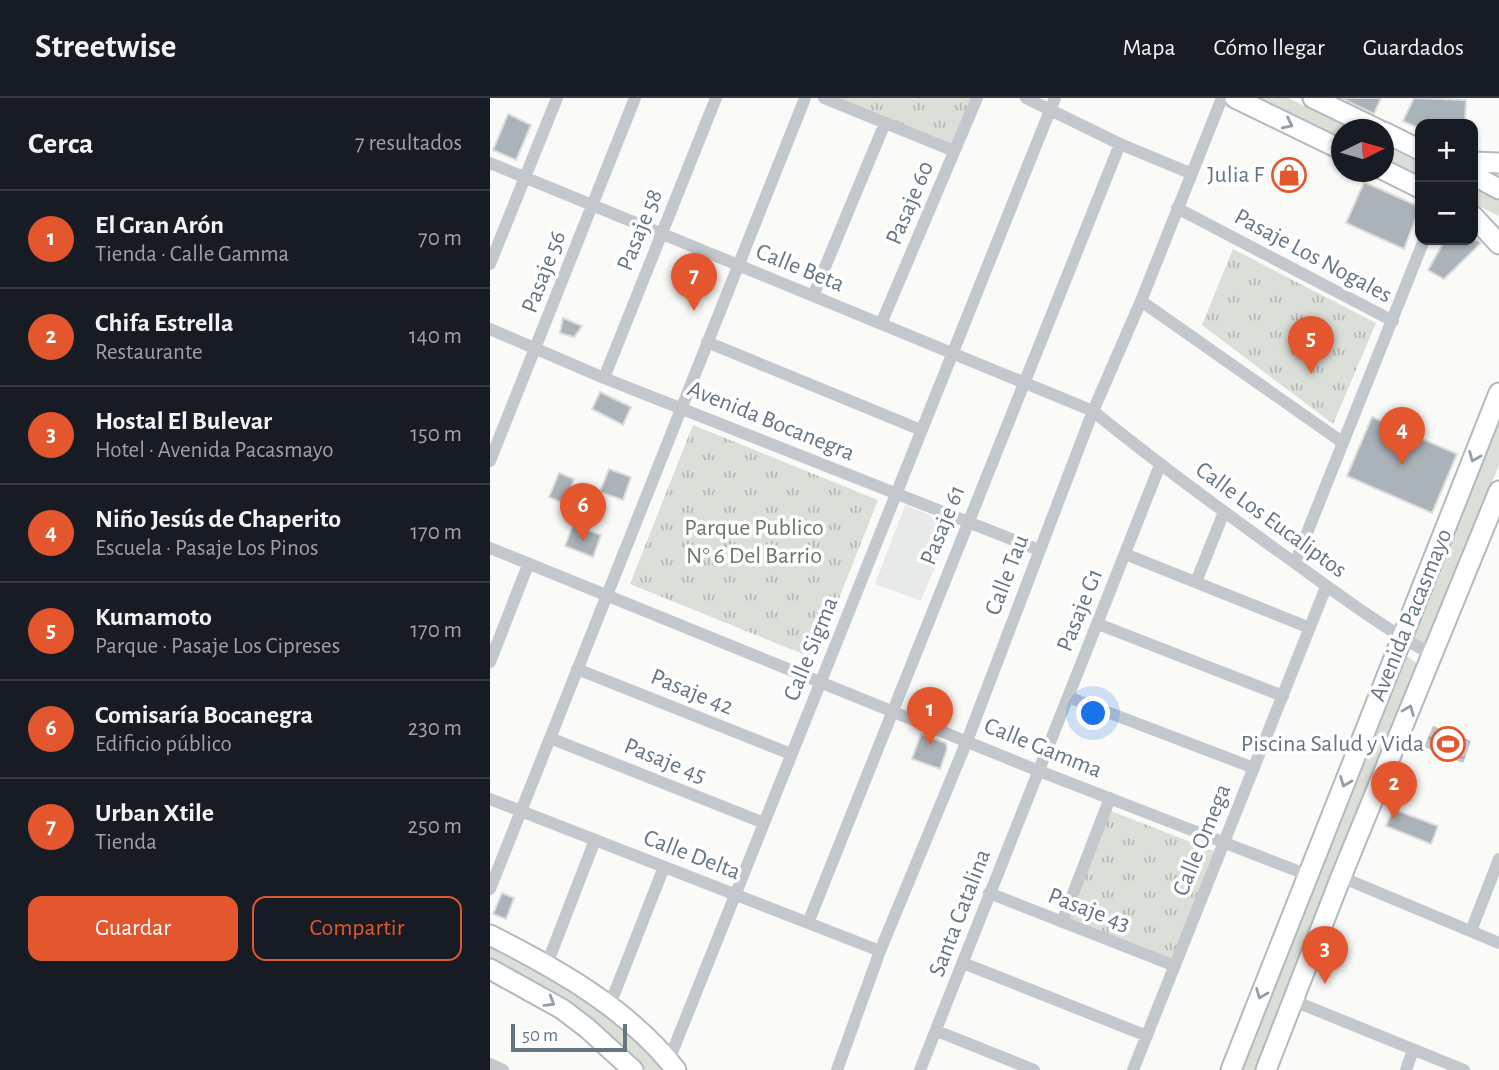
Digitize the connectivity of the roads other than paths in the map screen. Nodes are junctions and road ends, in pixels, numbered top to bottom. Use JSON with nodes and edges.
{"nodes":[{"id":1,"x":557,"y":98,"type":"edge"},
{"id":2,"x":635,"y":98,"type":"edge"},
{"id":3,"x":716,"y":98,"type":"edge"},
{"id":4,"x":805,"y":98,"type":"edge"},
{"id":5,"x":824,"y":98,"type":"edge"},
{"id":6,"x":977,"y":98,"type":"edge"},
{"id":7,"x":1026,"y":98,"type":"edge"},
{"id":8,"x":1222,"y":98,"type":"edge"},
{"id":9,"x":1235,"y":98,"type":"edge"},
{"id":10,"x":1314,"y":98,"type":"edge"},
{"id":11,"x":1053,"y":104,"type":"edge"},
{"id":12,"x":1357,"y":119,"type":"edge"},
{"id":13,"x":885,"y":123,"type":"junction"},
{"id":14,"x":1394,"y":137,"type":"edge"},
{"id":15,"x":1120,"y":144,"type":"junction"},
{"id":16,"x":1331,"y":145,"type":"edge"},
{"id":17,"x":1415,"y":148,"type":"edge"},
{"id":18,"x":954,"y":151,"type":"junction"},
{"id":19,"x":1478,"y":162,"type":"edge"},
{"id":20,"x":490,"y":163,"type":"edge"},
{"id":21,"x":1499,"y":163,"type":"edge"},
{"id":22,"x":1190,"y":173,"type":"junction"},
{"id":23,"x":1394,"y":175,"type":"edge"},
{"id":24,"x":524,"y":177,"type":"junction"},
{"id":25,"x":1478,"y":178,"type":"edge"},
{"id":26,"x":1415,"y":186,"type":"edge"},
{"id":27,"x":1499,"y":188,"type":"edge"},
{"id":28,"x":593,"y":205,"type":"junction"},
{"id":29,"x":1177,"y":208,"type":"junction"},
{"id":30,"x":1478,"y":216,"type":"edge"},
{"id":31,"x":1478,"y":220,"type":"edge"},
{"id":32,"x":1499,"y":225,"type":"edge"},
{"id":33,"x":662,"y":234,"type":"junction"},
{"id":34,"x":1499,"y":244,"type":"edge"},
{"id":35,"x":1422,"y":245,"type":"edge"},
{"id":36,"x":490,"y":264,"type":"edge"},
{"id":37,"x":738,"y":265,"type":"junction"},
{"id":38,"x":813,"y":296,"type":"junction"},
{"id":39,"x":1141,"y":301,"type":"junction"},
{"id":40,"x":1393,"y":321,"type":"junction"},
{"id":41,"x":881,"y":324,"type":"junction"},
{"id":42,"x":490,"y":329,"type":"edge"},
{"id":43,"x":707,"y":342,"type":"junction"},
{"id":44,"x":536,"y":350,"type":"junction"},
{"id":45,"x":953,"y":354,"type":"junction"},
{"id":46,"x":604,"y":378,"type":"junction"},
{"id":47,"x":1023,"y":383,"type":"junction"},
{"id":48,"x":1499,"y":393,"type":"edge"},
{"id":49,"x":681,"y":407,"type":"junction"},
{"id":50,"x":1093,"y":411,"type":"junction"},
{"id":51,"x":921,"y":430,"type":"junction"},
{"id":52,"x":1342,"y":442,"type":"junction"},
{"id":53,"x":490,"y":460,"type":"edge"},
{"id":54,"x":1160,"y":465,"type":"junction"},
{"id":55,"x":1499,"y":491,"type":"edge"},
{"id":56,"x":896,"y":494,"type":"junction"},
{"id":57,"x":1224,"y":512,"type":"junction"},
{"id":58,"x":967,"y":522,"type":"junction"},
{"id":59,"x":490,"y":548,"type":"edge"},
{"id":60,"x":1039,"y":550,"type":"junction"},
{"id":61,"x":1125,"y":554,"type":"junction"},
{"id":62,"x":1295,"y":563,"type":"junction"},
{"id":63,"x":528,"y":565,"type":"junction"},
{"id":64,"x":1196,"y":582,"type":"junction"},
{"id":65,"x":1326,"y":587,"type":"junction"},
{"id":66,"x":606,"y":596,"type":"junction"},
{"id":67,"x":1098,"y":624,"type":"junction"},
{"id":68,"x":1310,"y":628,"type":"junction"},
{"id":69,"x":1402,"y":638,"type":"junction"},
{"id":70,"x":1432,"y":654,"type":"junction"},
{"id":71,"x":490,"y":662,"type":"edge"},
{"id":72,"x":577,"y":669,"type":"junction"},
{"id":73,"x":821,"y":682,"type":"junction"},
{"id":74,"x":1283,"y":696,"type":"junction"},
{"id":75,"x":1068,"y":697,"type":"junction"},
{"id":76,"x":892,"y":711,"type":"junction"},
{"id":77,"x":550,"y":738,"type":"junction"},
{"id":78,"x":967,"y":741,"type":"junction"},
{"id":79,"x":792,"y":754,"type":"junction"},
{"id":80,"x":1254,"y":768,"type":"junction"},
{"id":81,"x":1039,"y":771,"type":"junction"},
{"id":82,"x":1110,"y":798,"type":"junction"},
{"id":83,"x":490,"y":799,"type":"edge"},
{"id":84,"x":521,"y":811,"type":"junction"},
{"id":85,"x":764,"y":823,"type":"junction"},
{"id":86,"x":595,"y":840,"type":"junction"},
{"id":87,"x":1225,"y":841,"type":"junction"},
{"id":88,"x":1499,"y":859,"type":"edge"},
{"id":89,"x":664,"y":867,"type":"junction"},
{"id":90,"x":1308,"y":875,"type":"junction"},
{"id":91,"x":1341,"y":877,"type":"junction"},
{"id":92,"x":490,"y":889,"type":"edge"},
{"id":93,"x":989,"y":893,"type":"junction"},
{"id":94,"x":735,"y":895,"type":"junction"},
{"id":95,"x":1062,"y":922,"type":"junction"},
{"id":96,"x":808,"y":923,"type":"junction"},
{"id":97,"x":1471,"y":931,"type":"junction"},
{"id":98,"x":490,"y":935,"type":"edge"},
{"id":99,"x":1499,"y":943,"type":"edge"},
{"id":100,"x":880,"y":951,"type":"junction"},
{"id":101,"x":963,"y":963,"type":"junction"},
{"id":102,"x":547,"y":964,"type":"junction"},
{"id":103,"x":1175,"y":965,"type":"junction"},
{"id":104,"x":490,"y":969,"type":"edge"},
{"id":105,"x":1302,"y":1004,"type":"junction"},
{"id":106,"x":609,"y":1007,"type":"junction"},
{"id":107,"x":937,"y":1031,"type":"junction"},
{"id":108,"x":1147,"y":1036,"type":"junction"},
{"id":109,"x":1413,"y":1050,"type":"junction"},
{"id":110,"x":490,"y":1064,"type":"edge"},
{"id":111,"x":673,"y":1065,"type":"edge"},
{"id":112,"x":503,"y":1070,"type":"edge"},
{"id":113,"x":633,"y":1070,"type":"edge"},
{"id":114,"x":837,"y":1070,"type":"edge"},
{"id":115,"x":920,"y":1070,"type":"edge"},
{"id":116,"x":1034,"y":1070,"type":"edge"},
{"id":117,"x":1133,"y":1070,"type":"edge"},
{"id":118,"x":1231,"y":1070,"type":"edge"},
{"id":119,"x":1266,"y":1070,"type":"edge"},
{"id":120,"x":1406,"y":1070,"type":"edge"},
{"id":121,"x":1464,"y":1070,"type":"edge"}],
"edges":[{"from":1,"to":24,"type":"street"},
{"from":2,"to":28,"type":"street","name":"Pasaje 56"},
{"from":3,"to":33,"type":"street","name":"Pasaje 58"},
{"from":4,"to":37,"type":"street"},
{"from":5,"to":13,"type":"street"},
{"from":6,"to":18,"type":"street","name":"Pasaje 60"},
{"from":7,"to":11,"type":"street"},
{"from":8,"to":22,"type":"street","name":"Calle Tau"},
{"from":9,"to":16,"type":"main road","one_way":true},
{"from":10,"to":12,"type":"main road"},
{"from":11,"to":15,"type":"street"},
{"from":11,"to":45,"type":"street","name":"Calle Sigma"},
{"from":13,"to":18,"type":"street"},
{"from":13,"to":38,"type":"street"},
{"from":14,"to":17,"type":"main road"},
{"from":15,"to":22,"type":"street"},
{"from":15,"to":47,"type":"street","name":"Pasaje 61"},
{"from":18,"to":41,"type":"street","name":"Pasaje 60"},
{"from":19,"to":21,"type":"main road"},
{"from":20,"to":24,"type":"street","name":"Calle Beta"},
{"from":22,"to":29,"type":"street","name":"Calle Tau"},
{"from":23,"to":26,"type":"main road"},
{"from":24,"to":28,"type":"street","name":"Calle Beta"},
{"from":24,"to":36,"type":"street"},
{"from":25,"to":27,"type":"main road"},
{"from":28,"to":33,"type":"street","name":"Calle Beta"},
{"from":28,"to":44,"type":"street","name":"Pasaje 56"},
{"from":29,"to":39,"type":"street","name":"Calle Tau"},
{"from":29,"to":40,"type":"street","name":"Pasaje Los Nogales"},
{"from":30,"to":32,"type":"main road"},
{"from":31,"to":34,"type":"main road"},
{"from":33,"to":37,"type":"street","name":"Calle Beta"},
{"from":33,"to":46,"type":"street","name":"Pasaje 58"},
{"from":35,"to":40,"type":"street"},
{"from":37,"to":38,"type":"street","name":"Calle Beta"},
{"from":37,"to":43,"type":"street"},
{"from":38,"to":41,"type":"street","name":"Calle Beta"},
{"from":39,"to":50,"type":"street","name":"Calle Tau"},
{"from":39,"to":52,"type":"street"},
{"from":40,"to":52,"type":"street"},
{"from":41,"to":45,"type":"street","name":"Calle Beta"},
{"from":42,"to":44,"type":"street","name":"Avenida Bocanegra"},
{"from":43,"to":49,"type":"street"},
{"from":43,"to":51,"type":"street"},
{"from":44,"to":46,"type":"street","name":"Avenida Bocanegra"},
{"from":44,"to":53,"type":"street","name":"Pasaje 56"},
{"from":45,"to":47,"type":"street","name":"Calle Beta"},
{"from":45,"to":51,"type":"street","name":"Calle Sigma"},
{"from":46,"to":49,"type":"street","name":"Avenida Bocanegra"},
{"from":47,"to":50,"type":"street","name":"Calle Beta"},
{"from":47,"to":58,"type":"street","name":"Pasaje 61"},
{"from":48,"to":69,"type":"main road","name":"Avenida Pacasmayo","one_way":true},
{"from":49,"to":56,"type":"street","name":"Avenida Bocanegra"},
{"from":49,"to":66,"type":"street"},
{"from":50,"to":54,"type":"street","name":"Calle Los Eucaliptos"},
{"from":50,"to":60,"type":"street","name":"Calle Tau"},
{"from":51,"to":56,"type":"street","name":"Calle Sigma"},
{"from":52,"to":62,"type":"street"},
{"from":54,"to":57,"type":"street","name":"Calle Los Eucaliptos"},
{"from":54,"to":61,"type":"street","name":"Pasaje G1"},
{"from":55,"to":70,"type":"main road","name":"Avenida Pacasmayo"},
{"from":56,"to":58,"type":"street","name":"Avenida Bocanegra"},
{"from":56,"to":73,"type":"street","name":"Calle Sigma"},
{"from":57,"to":62,"type":"street","name":"Calle Los Eucaliptos"},
{"from":57,"to":64,"type":"street"},
{"from":58,"to":60,"type":"street","name":"Avenida Bocanegra"},
{"from":58,"to":76,"type":"street","name":"Pasaje 61"},
{"from":59,"to":63,"type":"street","name":"Calle Gamma"},
{"from":60,"to":78,"type":"street","name":"Calle Tau"},
{"from":61,"to":64,"type":"street"},
{"from":61,"to":67,"type":"street","name":"Pasaje G1"},
{"from":62,"to":65,"type":"street","name":"Calle Los Eucaliptos"},
{"from":63,"to":66,"type":"street","name":"Calle Gamma"},
{"from":63,"to":71,"type":"street"},
{"from":64,"to":68,"type":"street"},
{"from":65,"to":68,"type":"street","name":"Calle Omega"},
{"from":65,"to":69,"type":"street","name":"Calle Los Eucaliptos"},
{"from":66,"to":72,"type":"street"},
{"from":66,"to":73,"type":"street","name":"Calle Gamma"},
{"from":67,"to":74,"type":"street"},
{"from":67,"to":75,"type":"street","name":"Pasaje G1"},
{"from":68,"to":74,"type":"street","name":"Calle Omega"},
{"from":69,"to":70,"type":"street","name":"Calle Los Eucaliptos"},
{"from":69,"to":90,"type":"main road","name":"Avenida Pacasmayo","one_way":true},
{"from":91,"to":70,"type":"main road","name":"Avenida Pacasmayo","one_way":true},
{"from":72,"to":77,"type":"street"},
{"from":72,"to":79,"type":"street","name":"Pasaje 42"},
{"from":73,"to":76,"type":"street","name":"Calle Gamma"},
{"from":73,"to":79,"type":"street","name":"Calle Sigma"},
{"from":74,"to":80,"type":"street","name":"Calle Omega"},
{"from":75,"to":80,"type":"street"},
{"from":75,"to":81,"type":"street","name":"Pasaje G1"},
{"from":76,"to":78,"type":"street","name":"Calle Gamma"},
{"from":76,"to":96,"type":"street","name":"Pasaje 61"},
{"from":77,"to":84,"type":"street"},
{"from":77,"to":85,"type":"street","name":"Pasaje 45"},
{"from":78,"to":81,"type":"street","name":"Calle Gamma"},
{"from":78,"to":100,"type":"street","name":"Calle Tau"},
{"from":79,"to":85,"type":"street","name":"Calle Sigma"},
{"from":80,"to":87,"type":"street","name":"Calle Omega"},
{"from":81,"to":82,"type":"street","name":"Calle Gamma"},
{"from":81,"to":93,"type":"street","name":"Santa Catalina"},
{"from":82,"to":87,"type":"street","name":"Calle Gamma"},
{"from":82,"to":95,"type":"street"},
{"from":83,"to":84,"type":"street","name":"Calle Delta"},
{"from":84,"to":86,"type":"street","name":"Calle Delta"},
{"from":84,"to":92,"type":"street"},
{"from":85,"to":94,"type":"street","name":"Calle Sigma"},
{"from":86,"to":89,"type":"street","name":"Calle Delta"},
{"from":86,"to":102,"type":"street"},
{"from":87,"to":90,"type":"street","name":"Calle Gamma"},
{"from":87,"to":103,"type":"street","name":"Calle Omega"},
{"from":88,"to":97,"type":"street"},
{"from":89,"to":94,"type":"street","name":"Calle Delta"},
{"from":89,"to":106,"type":"street"},
{"from":90,"to":118,"type":"main road","name":"Avenida Pacasmayo","one_way":true},
{"from":91,"to":97,"type":"street"},
{"from":91,"to":105,"type":"main road","name":"Avenida Pacasmayo"},
{"from":93,"to":95,"type":"street","name":"Pasaje 43"},
{"from":93,"to":101,"type":"street","name":"Santa Catalina"},
{"from":94,"to":96,"type":"street","name":"Calle Delta"},
{"from":94,"to":111,"type":"street","name":"Calle Sigma"},
{"from":95,"to":103,"type":"street","name":"Pasaje 43"},
{"from":96,"to":100,"type":"street","name":"Calle Delta"},
{"from":97,"to":99,"type":"street"},
{"from":98,"to":102,"type":"main road"},
{"from":100,"to":114,"type":"street","name":"Calle Tau"},
{"from":101,"to":107,"type":"street","name":"Santa Catalina"},
{"from":101,"to":108,"type":"street"},
{"from":102,"to":106,"type":"main road"},
{"from":103,"to":108,"type":"street","name":"Calle Omega"},
{"from":104,"to":113,"type":"main road","one_way":true},
{"from":105,"to":109,"type":"street"},
{"from":105,"to":119,"type":"main road","name":"Avenida Pacasmayo"},
{"from":106,"to":111,"type":"main road"},
{"from":107,"to":115,"type":"street","name":"Santa Catalina"},
{"from":107,"to":116,"type":"street"},
{"from":108,"to":117,"type":"street","name":"Calle Omega"},
{"from":109,"to":120,"type":"street"},
{"from":109,"to":121,"type":"street"},
{"from":110,"to":112,"type":"street"}]}
